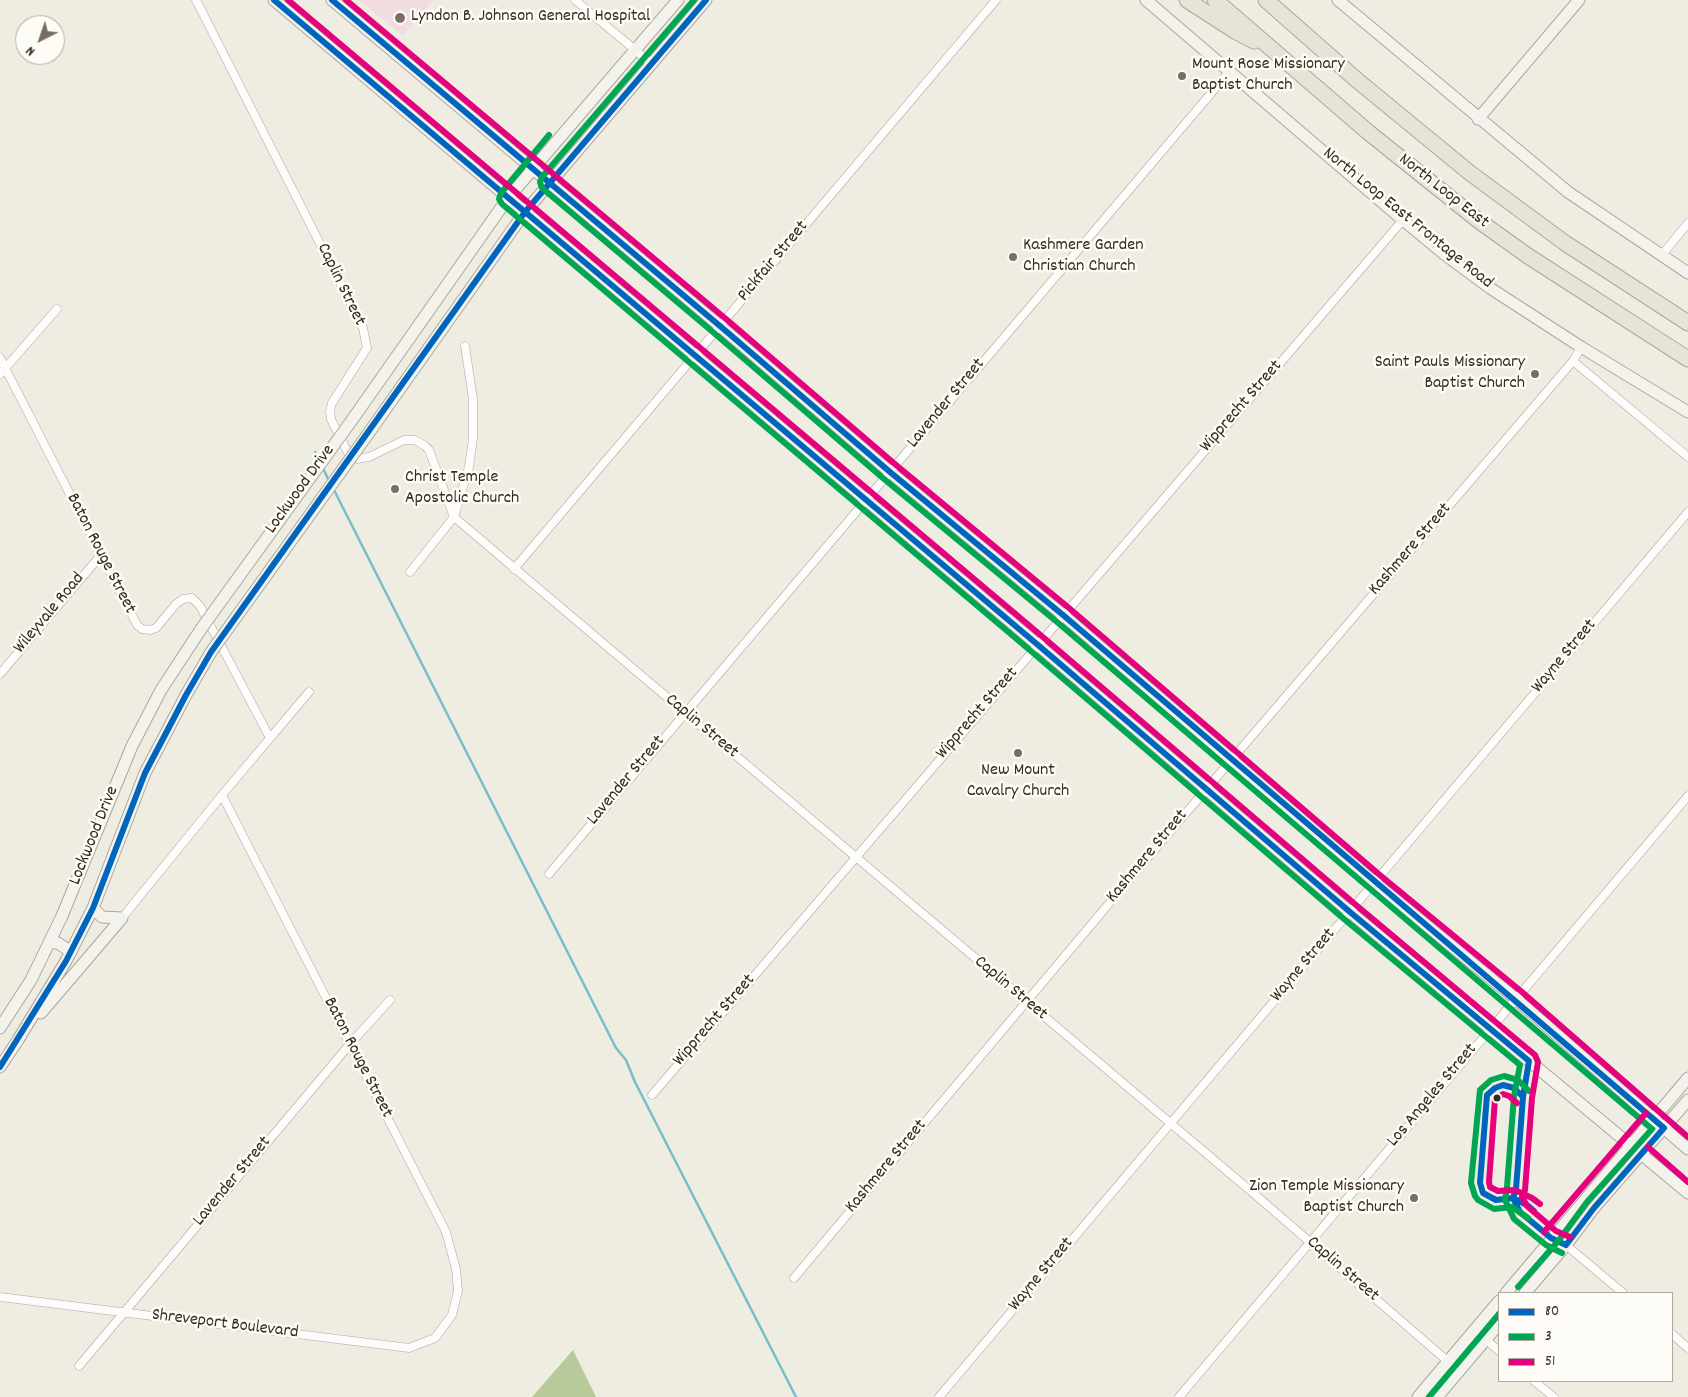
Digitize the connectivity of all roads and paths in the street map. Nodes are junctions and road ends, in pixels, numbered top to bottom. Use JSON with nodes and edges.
{"nodes":[{"id":1,"x":196,"y":0,"type":"edge"},
{"id":2,"x":274,"y":0,"type":"edge"},
{"id":3,"x":332,"y":0,"type":"edge"},
{"id":4,"x":575,"y":0,"type":"edge"},
{"id":5,"x":678,"y":0,"type":"edge"},
{"id":6,"x":706,"y":0,"type":"edge"},
{"id":7,"x":996,"y":0,"type":"edge"},
{"id":8,"x":1146,"y":0,"type":"edge"},
{"id":9,"x":1187,"y":0,"type":"edge"},
{"id":10,"x":1215,"y":0,"type":"edge"},
{"id":11,"x":1266,"y":0,"type":"edge"},
{"id":12,"x":1276,"y":0,"type":"edge"},
{"id":13,"x":1338,"y":0,"type":"edge"},
{"id":14,"x":1580,"y":0,"type":"edge"},
{"id":15,"x":1307,"y":35,"type":"junction"},
{"id":16,"x":635,"y":50,"type":"junction"},
{"id":17,"x":1274,"y":51,"type":"junction"},
{"id":18,"x":652,"y":64,"type":"junction"},
{"id":19,"x":1230,"y":71,"type":"junction"},
{"id":20,"x":1478,"y":119,"type":"junction"},
{"id":21,"x":532,"y":169,"type":"junction"},
{"id":22,"x":549,"y":183,"type":"junction"},
{"id":23,"x":508,"y":198,"type":"junction"},
{"id":24,"x":525,"y":212,"type":"junction"},
{"id":25,"x":1403,"y":220,"type":"junction"},
{"id":26,"x":1688,"y":223,"type":"edge"},
{"id":27,"x":1660,"y":256,"type":"junction"},
{"id":28,"x":1688,"y":273,"type":"edge"},
{"id":29,"x":58,"y":309,"type":"dead end"},
{"id":30,"x":1688,"y":322,"type":"edge"},
{"id":31,"x":720,"y":326,"type":"junction"},
{"id":32,"x":1649,"y":335,"type":"junction"},
{"id":33,"x":465,"y":346,"type":"dead end"},
{"id":34,"x":1581,"y":347,"type":"junction"},
{"id":35,"x":694,"y":356,"type":"junction"},
{"id":36,"x":0,"y":358,"type":"edge"},
{"id":37,"x":1688,"y":359,"type":"edge"},
{"id":38,"x":1573,"y":361,"type":"junction"},
{"id":39,"x":1688,"y":367,"type":"edge"},
{"id":40,"x":2,"y":371,"type":"edge"},
{"id":41,"x":1688,"y":412,"type":"edge"},
{"id":42,"x":1688,"y":457,"type":"edge"},
{"id":43,"x":890,"y":472,"type":"junction"},
{"id":44,"x":866,"y":500,"type":"junction"},
{"id":45,"x":1688,"y":512,"type":"edge"},
{"id":46,"x":454,"y":517,"type":"junction"},
{"id":47,"x":101,"y":555,"type":"junction"},
{"id":48,"x":514,"y":569,"type":"junction"},
{"id":49,"x":410,"y":572,"type":"dead end"},
{"id":50,"x":1063,"y":615,"type":"junction"},
{"id":51,"x":1038,"y":645,"type":"junction"},
{"id":52,"x":0,"y":674,"type":"edge"},
{"id":53,"x":309,"y":692,"type":"dead end"},
{"id":54,"x":685,"y":713,"type":"junction"},
{"id":55,"x":270,"y":738,"type":"junction"},
{"id":56,"x":1231,"y":760,"type":"junction"},
{"id":57,"x":1206,"y":789,"type":"junction"},
{"id":58,"x":222,"y":795,"type":"junction"},
{"id":59,"x":1688,"y":796,"type":"edge"},
{"id":60,"x":855,"y":858,"type":"junction"},
{"id":61,"x":549,"y":874,"type":"dead end"},
{"id":62,"x":1375,"y":883,"type":"junction"},
{"id":63,"x":93,"y":908,"type":"junction"},
{"id":64,"x":1350,"y":912,"type":"junction"},
{"id":65,"x":122,"y":918,"type":"junction"},
{"id":66,"x":49,"y":943,"type":"junction"},
{"id":67,"x":71,"y":952,"type":"junction"},
{"id":68,"x":390,"y":1000,"type":"dead end"},
{"id":69,"x":1516,"y":1000,"type":"junction"},
{"id":70,"x":1025,"y":1002,"type":"junction"},
{"id":71,"x":0,"y":1028,"type":"edge"},
{"id":72,"x":1490,"y":1028,"type":"junction"},
{"id":73,"x":18,"y":1040,"type":"junction"},
{"id":74,"x":350,"y":1044,"type":"junction"},
{"id":75,"x":0,"y":1067,"type":"edge"},
{"id":76,"x":1688,"y":1078,"type":"edge"},
{"id":77,"x":652,"y":1094,"type":"dead end"},
{"id":78,"x":1688,"y":1100,"type":"edge"},
{"id":79,"x":1653,"y":1119,"type":"junction"},
{"id":80,"x":1170,"y":1124,"type":"junction"},
{"id":81,"x":1664,"y":1128,"type":"junction"},
{"id":82,"x":1631,"y":1144,"type":"junction"},
{"id":83,"x":1688,"y":1149,"type":"edge"},
{"id":84,"x":1642,"y":1154,"type":"junction"},
{"id":85,"x":1688,"y":1193,"type":"edge"},
{"id":86,"x":1554,"y":1235,"type":"junction"},
{"id":87,"x":1310,"y":1242,"type":"junction"},
{"id":88,"x":1566,"y":1245,"type":"junction"},
{"id":89,"x":794,"y":1278,"type":"dead end"},
{"id":90,"x":1507,"y":1292,"type":"edge"},
{"id":91,"x":1526,"y":1292,"type":"edge"},
{"id":92,"x":1622,"y":1292,"type":"edge"},
{"id":93,"x":0,"y":1297,"type":"edge"},
{"id":94,"x":1498,"y":1302,"type":"edge"},
{"id":95,"x":124,"y":1312,"type":"junction"},
{"id":96,"x":1498,"y":1325,"type":"edge"},
{"id":97,"x":443,"y":1327,"type":"joint"},
{"id":98,"x":1475,"y":1330,"type":"junction"},
{"id":99,"x":1673,"y":1335,"type":"edge"},
{"id":100,"x":1486,"y":1340,"type":"junction"},
{"id":101,"x":1688,"y":1348,"type":"edge"},
{"id":102,"x":1498,"y":1350,"type":"edge"},
{"id":103,"x":1448,"y":1361,"type":"junction"},
{"id":104,"x":79,"y":1366,"type":"dead end"},
{"id":105,"x":1459,"y":1371,"type":"junction"},
{"id":106,"x":1535,"y":1382,"type":"edge"},
{"id":107,"x":939,"y":1397,"type":"edge"},
{"id":108,"x":1179,"y":1397,"type":"edge"},
{"id":109,"x":1418,"y":1397,"type":"edge"},
{"id":110,"x":1437,"y":1397,"type":"edge"},
{"id":111,"x":1554,"y":1397,"type":"edge"}],
"edges":[{"from":1,"to":46,"type":"street","name":"Caplin Street"},
{"from":2,"to":23,"type":"main road"},
{"from":3,"to":21,"type":"main road"},
{"from":4,"to":16,"type":"street"},
{"from":5,"to":16,"type":"main road","name":"Lockwood Drive"},
{"from":6,"to":18,"type":"main road","name":"Lockwood Drive"},
{"from":7,"to":31,"type":"street","name":"Pickfair Street"},
{"from":8,"to":19,"type":"main road","name":"North Loop East Frontage Road"},
{"from":9,"to":17,"type":"highway"},
{"from":10,"to":17,"type":"highway","name":"North Loop East"},
{"from":11,"to":15,"type":"highway","name":"North Loop East"},
{"from":12,"to":15,"type":"highway"},
{"from":13,"to":20,"type":"main road"},
{"from":14,"to":20,"type":"main road"},
{"from":15,"to":30,"type":"highway","name":"North Loop East"},
{"from":16,"to":18,"type":"street"},
{"from":16,"to":21,"type":"main road","name":"Lockwood Drive"},
{"from":17,"to":32,"type":"highway","name":"North Loop East"},
{"from":18,"to":22,"type":"main road","name":"Lockwood Drive"},
{"from":19,"to":25,"type":"main road","name":"North Loop East Frontage Road"},
{"from":19,"to":43,"type":"street","name":"Lavender Street"},
{"from":20,"to":27,"type":"main road"},
{"from":21,"to":22,"type":"main road"},
{"from":21,"to":23,"type":"main road","name":"Lockwood Drive"},
{"from":22,"to":24,"type":"main road","name":"Lockwood Drive"},
{"from":22,"to":31,"type":"main road"},
{"from":23,"to":24,"type":"main road"},
{"from":23,"to":66,"type":"main road","name":"Lockwood Drive","bridge":true},
{"from":24,"to":35,"type":"main road"},
{"from":24,"to":63,"type":"main road","name":"Lockwood Drive","bridge":true},
{"from":25,"to":34,"type":"main road","name":"North Loop East Frontage Road"},
{"from":25,"to":50,"type":"street","name":"Wipprecht Street"},
{"from":26,"to":27,"type":"street"},
{"from":27,"to":28,"type":"main road"},
{"from":29,"to":40,"type":"street"},
{"from":31,"to":35,"type":"street","name":"Pickfair Street"},
{"from":31,"to":43,"type":"main road"},
{"from":32,"to":37,"type":"highway","name":"North Loop East"},
{"from":32,"to":39,"type":"highway"},
{"from":33,"to":46,"type":"street"},
{"from":34,"to":38,"type":"street","name":"Kashmere Street"},
{"from":34,"to":41,"type":"main road","name":"North Loop East Frontage Road"},
{"from":35,"to":44,"type":"main road"},
{"from":35,"to":48,"type":"street","name":"Pickfair Street"},
{"from":36,"to":40,"type":"street","name":"Baton Rouge Street"},
{"from":38,"to":42,"type":"street"},
{"from":38,"to":56,"type":"street","name":"Kashmere Street"},
{"from":40,"to":47,"type":"street","name":"Baton Rouge Street"},
{"from":43,"to":44,"type":"street","name":"Lavender Street"},
{"from":43,"to":50,"type":"main road"},
{"from":44,"to":51,"type":"main road"},
{"from":44,"to":54,"type":"street","name":"Lavender Street"},
{"from":45,"to":62,"type":"street","name":"Wayne Street"},
{"from":46,"to":48,"type":"street","name":"Caplin Street"},
{"from":46,"to":49,"type":"street"},
{"from":47,"to":52,"type":"street","name":"Wileyvale Road"},
{"from":47,"to":55,"type":"street","name":"Baton Rouge Street"},
{"from":48,"to":54,"type":"street","name":"Caplin Street"},
{"from":50,"to":51,"type":"street","name":"Wipprecht Street"},
{"from":50,"to":56,"type":"main road"},
{"from":51,"to":57,"type":"main road"},
{"from":51,"to":60,"type":"street","name":"Wipprecht Street"},
{"from":53,"to":55,"type":"street"},
{"from":54,"to":60,"type":"street","name":"Caplin Street"},
{"from":54,"to":61,"type":"street","name":"Lavender Street"},
{"from":55,"to":58,"type":"street"},
{"from":56,"to":57,"type":"street","name":"Kashmere Street"},
{"from":56,"to":62,"type":"main road"},
{"from":57,"to":64,"type":"main road"},
{"from":57,"to":70,"type":"street","name":"Kashmere Street"},
{"from":58,"to":65,"type":"street"},
{"from":58,"to":74,"type":"street","name":"Baton Rouge Street"},
{"from":59,"to":69,"type":"street","name":"Los Angeles Street"},
{"from":60,"to":70,"type":"street","name":"Caplin Street"},
{"from":60,"to":77,"type":"street","name":"Wipprecht Street"},
{"from":62,"to":64,"type":"street","name":"Wayne Street"},
{"from":62,"to":69,"type":"main road"},
{"from":63,"to":65,"type":"main road"},
{"from":63,"to":67,"type":"main road","name":"Lockwood Drive"},
{"from":64,"to":72,"type":"main road"},
{"from":64,"to":80,"type":"street","name":"Wayne Street"},
{"from":65,"to":73,"type":"main road"},
{"from":66,"to":67,"type":"main road"},
{"from":66,"to":71,"type":"main road","name":"Lockwood Drive"},
{"from":67,"to":73,"type":"main road","name":"Lockwood Drive"},
{"from":68,"to":74,"type":"street","name":"Lavender Street"},
{"from":69,"to":72,"type":"street","name":"Los Angeles Street"},
{"from":69,"to":79,"type":"main road"},
{"from":70,"to":80,"type":"street","name":"Caplin Street"},
{"from":70,"to":89,"type":"street","name":"Kashmere Street"},
{"from":72,"to":82,"type":"main road"},
{"from":72,"to":87,"type":"street","name":"Los Angeles Street"},
{"from":73,"to":75,"type":"main road","name":"Lockwood Drive"},
{"from":74,"to":95,"type":"street","name":"Lavender Street"},
{"from":74,"to":97,"type":"street","name":"Baton Rouge Street"},
{"from":76,"to":79,"type":"main road"},
{"from":78,"to":81,"type":"main road"},
{"from":79,"to":81,"type":"main road"},
{"from":79,"to":82,"type":"main road"},
{"from":80,"to":87,"type":"street","name":"Caplin Street"},
{"from":80,"to":107,"type":"street","name":"Wayne Street"},
{"from":81,"to":83,"type":"main road"},
{"from":81,"to":84,"type":"main road"},
{"from":82,"to":84,"type":"main road"},
{"from":82,"to":86,"type":"main road"},
{"from":84,"to":85,"type":"main road"},
{"from":84,"to":88,"type":"main road"},
{"from":86,"to":88,"type":"street"},
{"from":86,"to":90,"type":"main road"},
{"from":87,"to":103,"type":"street","name":"Caplin Street"},
{"from":87,"to":108,"type":"street","name":"Los Angeles Street"},
{"from":88,"to":91,"type":"main road"},
{"from":88,"to":92,"type":"street"},
{"from":93,"to":95,"type":"street","name":"Shreveport Boulevard"},
{"from":94,"to":98,"type":"main road"},
{"from":95,"to":97,"type":"street","name":"Shreveport Boulevard"},
{"from":95,"to":104,"type":"street","name":"Lavender Street"},
{"from":96,"to":100,"type":"main road"},
{"from":98,"to":100,"type":"street"},
{"from":98,"to":103,"type":"main road"},
{"from":99,"to":101,"type":"street"},
{"from":100,"to":102,"type":"street"},
{"from":100,"to":105,"type":"main road"},
{"from":103,"to":105,"type":"street","name":"Caplin Street"},
{"from":103,"to":109,"type":"main road"},
{"from":105,"to":110,"type":"main road"},
{"from":106,"to":111,"type":"street"}]}
